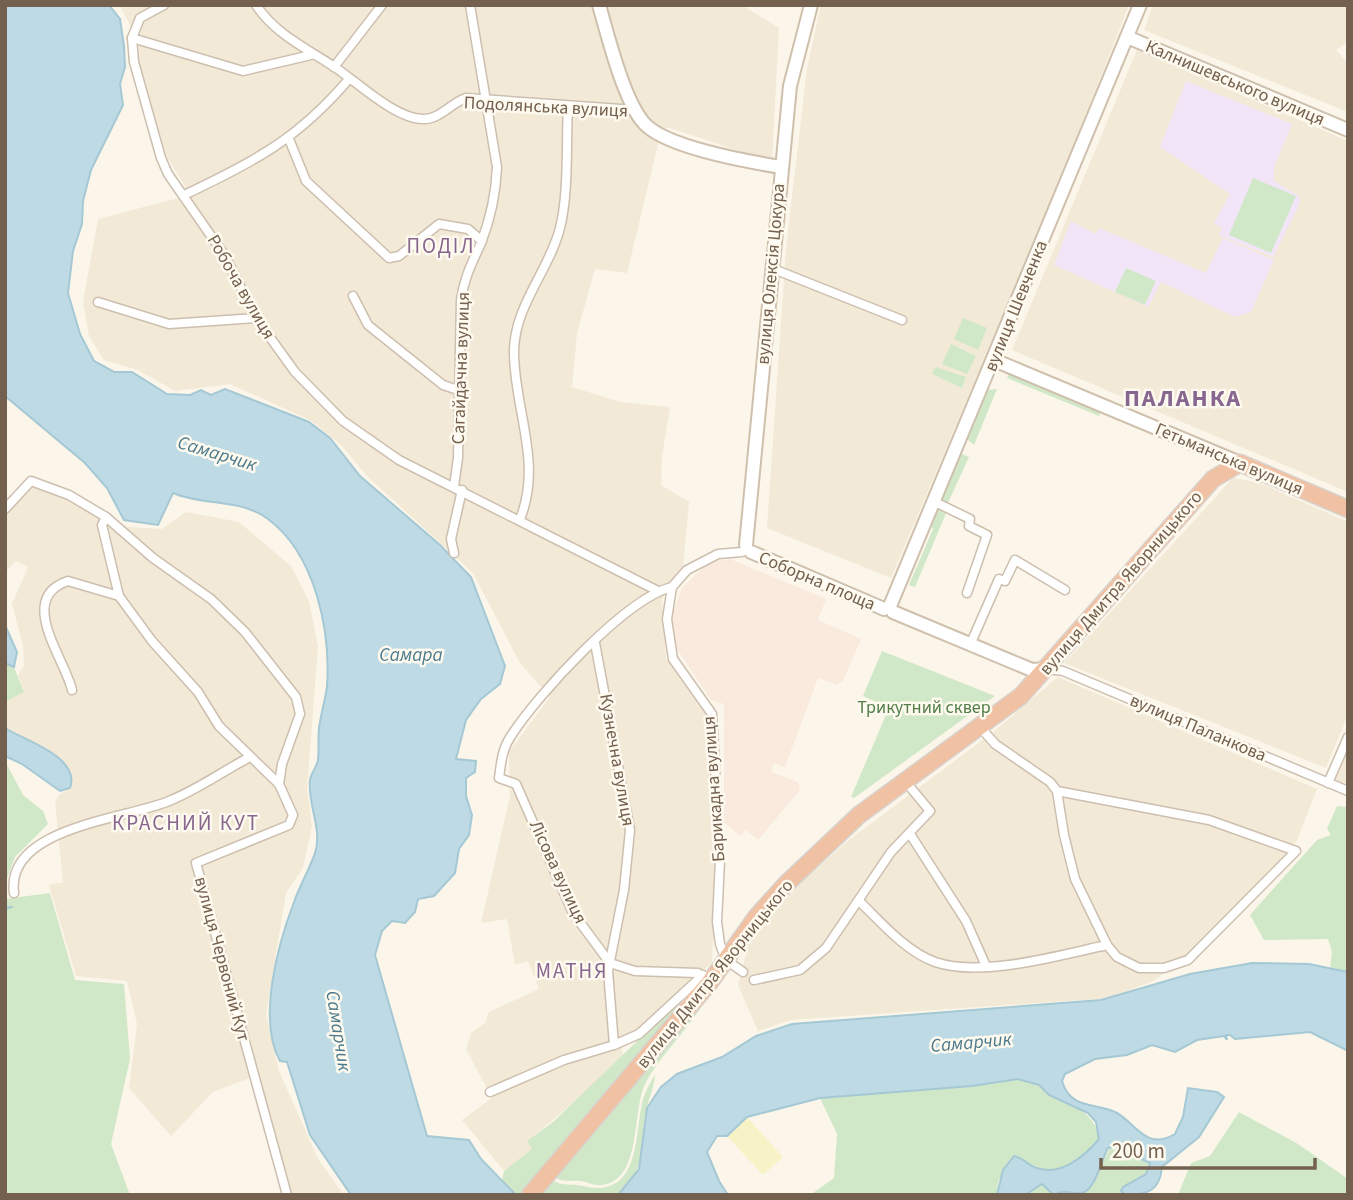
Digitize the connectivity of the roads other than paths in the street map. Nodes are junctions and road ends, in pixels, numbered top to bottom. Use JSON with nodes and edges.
{"nodes":[{"id":1,"x":164,"y":5,"type":"edge"},
{"id":2,"x":256,"y":5,"type":"edge"},
{"id":3,"x":382,"y":5,"type":"edge"},
{"id":4,"x":470,"y":5,"type":"edge"},
{"id":5,"x":599,"y":5,"type":"edge"},
{"id":6,"x":811,"y":5,"type":"edge"},
{"id":7,"x":1140,"y":5,"type":"edge"},
{"id":8,"x":1128,"y":37,"type":"junction"},
{"id":9,"x":132,"y":38,"type":"junction"},
{"id":10,"x":311,"y":55,"type":"junction"},
{"id":11,"x":334,"y":67,"type":"junction"},
{"id":12,"x":349,"y":79,"type":"junction"},
{"id":13,"x":487,"y":101,"type":"junction"},
{"id":14,"x":568,"y":106,"type":"junction"},
{"id":15,"x":635,"y":110,"type":"junction"},
{"id":16,"x":1345,"y":129,"type":"edge"},
{"id":17,"x":289,"y":139,"type":"junction"},
{"id":18,"x":781,"y":167,"type":"junction"},
{"id":19,"x":184,"y":195,"type":"junction"},
{"id":20,"x":482,"y":241,"type":"junction"},
{"id":21,"x":771,"y":268,"type":"junction"},
{"id":22,"x":353,"y":296,"type":"dead end"},
{"id":23,"x":98,"y":302,"type":"dead end"},
{"id":24,"x":256,"y":318,"type":"junction"},
{"id":25,"x":902,"y":320,"type":"dead end"},
{"id":26,"x":994,"y":360,"type":"junction"},
{"id":27,"x":458,"y":390,"type":"junction"},
{"id":28,"x":1240,"y":463,"type":"junction"},
{"id":29,"x":458,"y":488,"type":"junction"},
{"id":30,"x":934,"y":502,"type":"junction"},
{"id":31,"x":5,"y":509,"type":"edge"},
{"id":32,"x":1348,"y":509,"type":"edge"},
{"id":33,"x":106,"y":517,"type":"junction"},
{"id":34,"x":520,"y":519,"type":"junction"},
{"id":35,"x":746,"y":550,"type":"junction"},
{"id":36,"x":454,"y":552,"type":"dead end"},
{"id":37,"x":672,"y":587,"type":"junction"},
{"id":38,"x":1065,"y":590,"type":"dead end"},
{"id":39,"x":659,"y":591,"type":"junction"},
{"id":40,"x":967,"y":593,"type":"dead end"},
{"id":41,"x":119,"y":596,"type":"junction"},
{"id":42,"x":889,"y":609,"type":"junction"},
{"id":43,"x":595,"y":643,"type":"junction"},
{"id":44,"x":970,"y":645,"type":"junction"},
{"id":45,"x":1047,"y":669,"type":"junction"},
{"id":46,"x":72,"y":690,"type":"dead end"},
{"id":47,"x":981,"y":728,"type":"junction"},
{"id":48,"x":1348,"y":737,"type":"edge"},
{"id":49,"x":250,"y":757,"type":"junction"},
{"id":50,"x":905,"y":781,"type":"junction"},
{"id":51,"x":1328,"y":783,"type":"junction"},
{"id":52,"x":279,"y":784,"type":"junction"},
{"id":53,"x":1057,"y":791,"type":"junction"},
{"id":54,"x":1348,"y":791,"type":"edge"},
{"id":55,"x":910,"y":834,"type":"junction"},
{"id":56,"x":14,"y":893,"type":"dead end"},
{"id":57,"x":859,"y":901,"type":"junction"},
{"id":58,"x":1107,"y":946,"type":"junction"},
{"id":59,"x":726,"y":960,"type":"junction"},
{"id":60,"x":610,"y":963,"type":"junction"},
{"id":61,"x":986,"y":966,"type":"junction"},
{"id":62,"x":743,"y":972,"type":"dead end"},
{"id":63,"x":706,"y":979,"type":"junction"},
{"id":64,"x":754,"y":980,"type":"dead end"},
{"id":65,"x":614,"y":1045,"type":"junction"},
{"id":66,"x":490,"y":1092,"type":"dead end"},
{"id":67,"x":288,"y":1195,"type":"edge"},
{"id":68,"x":530,"y":1195,"type":"edge"}],
"edges":[{"from":1,"to":9,"type":"street"},
{"from":2,"to":10,"type":"street","name":"Подолянська вулиця"},
{"from":3,"to":11,"type":"street"},
{"from":4,"to":13,"type":"street","name":"Сагайдачна вулиця"},
{"from":5,"to":15,"type":"street"},
{"from":6,"to":18,"type":"street","name":"вулиця Олексія Цокура"},
{"from":7,"to":8,"type":"street","name":"вулиця Шевченка"},
{"from":8,"to":16,"type":"street","name":"Калнишевського вулиця"},
{"from":8,"to":26,"type":"street","name":"вулиця Шевченка"},
{"from":9,"to":10,"type":"street"},
{"from":9,"to":19,"type":"street","name":"Робоча вулиця"},
{"from":10,"to":11,"type":"street","name":"Подолянська вулиця"},
{"from":11,"to":12,"type":"street","name":"Подолянська вулиця"},
{"from":12,"to":13,"type":"street","name":"Подолянська вулиця"},
{"from":12,"to":17,"type":"street"},
{"from":13,"to":14,"type":"street","name":"Подолянська вулиця"},
{"from":13,"to":20,"type":"street","name":"Сагайдачна вулиця"},
{"from":14,"to":15,"type":"street","name":"Подолянська вулиця"},
{"from":14,"to":34,"type":"street"},
{"from":15,"to":18,"type":"street","name":"Подолянська вулиця"},
{"from":17,"to":19,"type":"street"},
{"from":17,"to":20,"type":"street"},
{"from":18,"to":21,"type":"street","name":"вулиця Олексія Цокура"},
{"from":19,"to":24,"type":"street","name":"Робоча вулиця"},
{"from":20,"to":27,"type":"street","name":"Сагайдачна вулиця"},
{"from":21,"to":25,"type":"street"},
{"from":21,"to":35,"type":"street","name":"вулиця Олексія Цокура"},
{"from":22,"to":27,"type":"street"},
{"from":23,"to":24,"type":"street"},
{"from":24,"to":29,"type":"street","name":"Робоча вулиця"},
{"from":26,"to":28,"type":"street","name":"Гетьманська вулиця"},
{"from":26,"to":30,"type":"street","name":"вулиця Шевченка"},
{"from":27,"to":29,"type":"street","name":"Сагайдачна вулиця"},
{"from":28,"to":32,"type":"highway","name":"Гетьманська вулиця"},
{"from":28,"to":45,"type":"highway","name":"вулиця Дмитра Яворницького"},
{"from":29,"to":34,"type":"street","name":"Робоча вулиця"},
{"from":29,"to":36,"type":"street","name":"Сагайдачна вулиця"},
{"from":30,"to":40,"type":"street"},
{"from":30,"to":42,"type":"street","name":"вулиця Шевченка"},
{"from":31,"to":33,"type":"street"},
{"from":33,"to":41,"type":"street","name":"вулиця Червоний Кут"},
{"from":33,"to":52,"type":"street"},
{"from":34,"to":39,"type":"street","name":"Робоча вулиця"},
{"from":35,"to":37,"type":"street"},
{"from":35,"to":42,"type":"street","name":"Соборна площа"},
{"from":37,"to":39,"type":"street"},
{"from":37,"to":59,"type":"street","name":"Барикадна вулиця"},
{"from":38,"to":44,"type":"street"},
{"from":39,"to":43,"type":"street"},
{"from":41,"to":46,"type":"street"},
{"from":41,"to":49,"type":"street","name":"вулиця Червоний Кут"},
{"from":42,"to":44,"type":"street","name":"Соборна площа"},
{"from":43,"to":60,"type":"street","name":"Кузнечна вулиця"},
{"from":43,"to":60,"type":"street","name":"Лісова вулиця"},
{"from":44,"to":45,"type":"street","name":"Соборна площа"},
{"from":45,"to":47,"type":"highway","name":"вулиця Дмитра Яворницького"},
{"from":45,"to":51,"type":"street","name":"вулиця Паланкова"},
{"from":47,"to":50,"type":"highway","name":"вулиця Дмитра Яворницького"},
{"from":47,"to":53,"type":"street"},
{"from":48,"to":51,"type":"street"},
{"from":49,"to":52,"type":"street","name":"вулиця Червоний Кут"},
{"from":49,"to":56,"type":"street"},
{"from":50,"to":55,"type":"street"},
{"from":50,"to":59,"type":"highway","name":"вулиця Дмитра Яворницького"},
{"from":51,"to":54,"type":"street","name":"вулиця Паланкова"},
{"from":52,"to":67,"type":"street","name":"вулиця Червоний Кут"},
{"from":53,"to":58,"type":"street"},
{"from":53,"to":58,"type":"street"},
{"from":55,"to":57,"type":"street"},
{"from":55,"to":61,"type":"street"},
{"from":57,"to":61,"type":"street"},
{"from":57,"to":64,"type":"street"},
{"from":58,"to":61,"type":"street"},
{"from":59,"to":62,"type":"street"},
{"from":59,"to":63,"type":"highway","name":"вулиця Дмитра Яворницького"},
{"from":60,"to":63,"type":"street"},
{"from":60,"to":65,"type":"street","name":"Кузнечна вулиця"},
{"from":63,"to":65,"type":"street"},
{"from":63,"to":68,"type":"highway","name":"вулиця Дмитра Яворницького"},
{"from":65,"to":66,"type":"street"}]}
